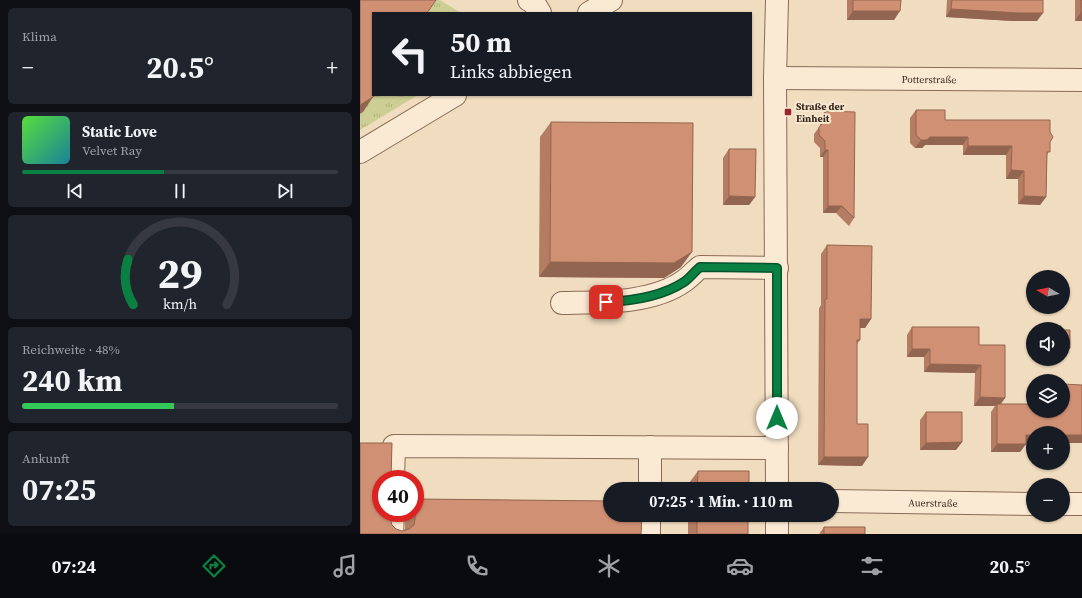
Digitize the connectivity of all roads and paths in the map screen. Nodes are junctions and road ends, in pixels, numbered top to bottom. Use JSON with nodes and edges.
{"nodes":[{"id":1,"x":529,"y":0,"type":"edge"},
{"id":2,"x":611,"y":0,"type":"edge"},
{"id":3,"x":777,"y":0,"type":"edge"},
{"id":4,"x":539,"y":12,"type":"edge"},
{"id":5,"x":591,"y":12,"type":"edge"},
{"id":6,"x":776,"y":78,"type":"junction"},
{"id":7,"x":1082,"y":80,"type":"edge"},
{"id":8,"x":453,"y":96,"type":"edge"},
{"id":9,"x":360,"y":152,"type":"edge"},
{"id":10,"x":777,"y":268,"type":"junction"},
{"id":11,"x":562,"y":303,"type":"dead end"},
{"id":12,"x":650,"y":447,"type":"junction"},
{"id":13,"x":777,"y":448,"type":"junction"},
{"id":14,"x":391,"y":470,"type":"edge"},
{"id":15,"x":650,"y":482,"type":"edge"},
{"id":16,"x":777,"y":482,"type":"edge"},
{"id":17,"x":839,"y":501,"type":"edge"},
{"id":18,"x":1026,"y":504,"type":"edge"},
{"id":19,"x":1070,"y":504,"type":"edge"},
{"id":20,"x":1082,"y":504,"type":"edge"},
{"id":21,"x":393,"y":522,"type":"edge"},
{"id":22,"x":650,"y":522,"type":"edge"},
{"id":23,"x":777,"y":522,"type":"edge"},
{"id":24,"x":392,"y":534,"type":"edge"},
{"id":25,"x":650,"y":534,"type":"edge"},
{"id":26,"x":777,"y":534,"type":"edge"}],
"edges":[{"from":1,"to":4,"type":"street"},
{"from":2,"to":5,"type":"street"},
{"from":3,"to":6,"type":"street"},
{"from":6,"to":7,"type":"street","name":"Potterstraße"},
{"from":6,"to":10,"type":"street"},
{"from":8,"to":9,"type":"street"},
{"from":10,"to":11,"type":"street"},
{"from":10,"to":13,"type":"street"},
{"from":12,"to":13,"type":"street"},
{"from":12,"to":14,"type":"street"},
{"from":12,"to":15,"type":"street"},
{"from":13,"to":16,"type":"street"},
{"from":17,"to":18,"type":"street","name":"Auerstraße"},
{"from":19,"to":20,"type":"street"},
{"from":21,"to":24,"type":"street"},
{"from":22,"to":25,"type":"street"},
{"from":23,"to":26,"type":"street"}]}
